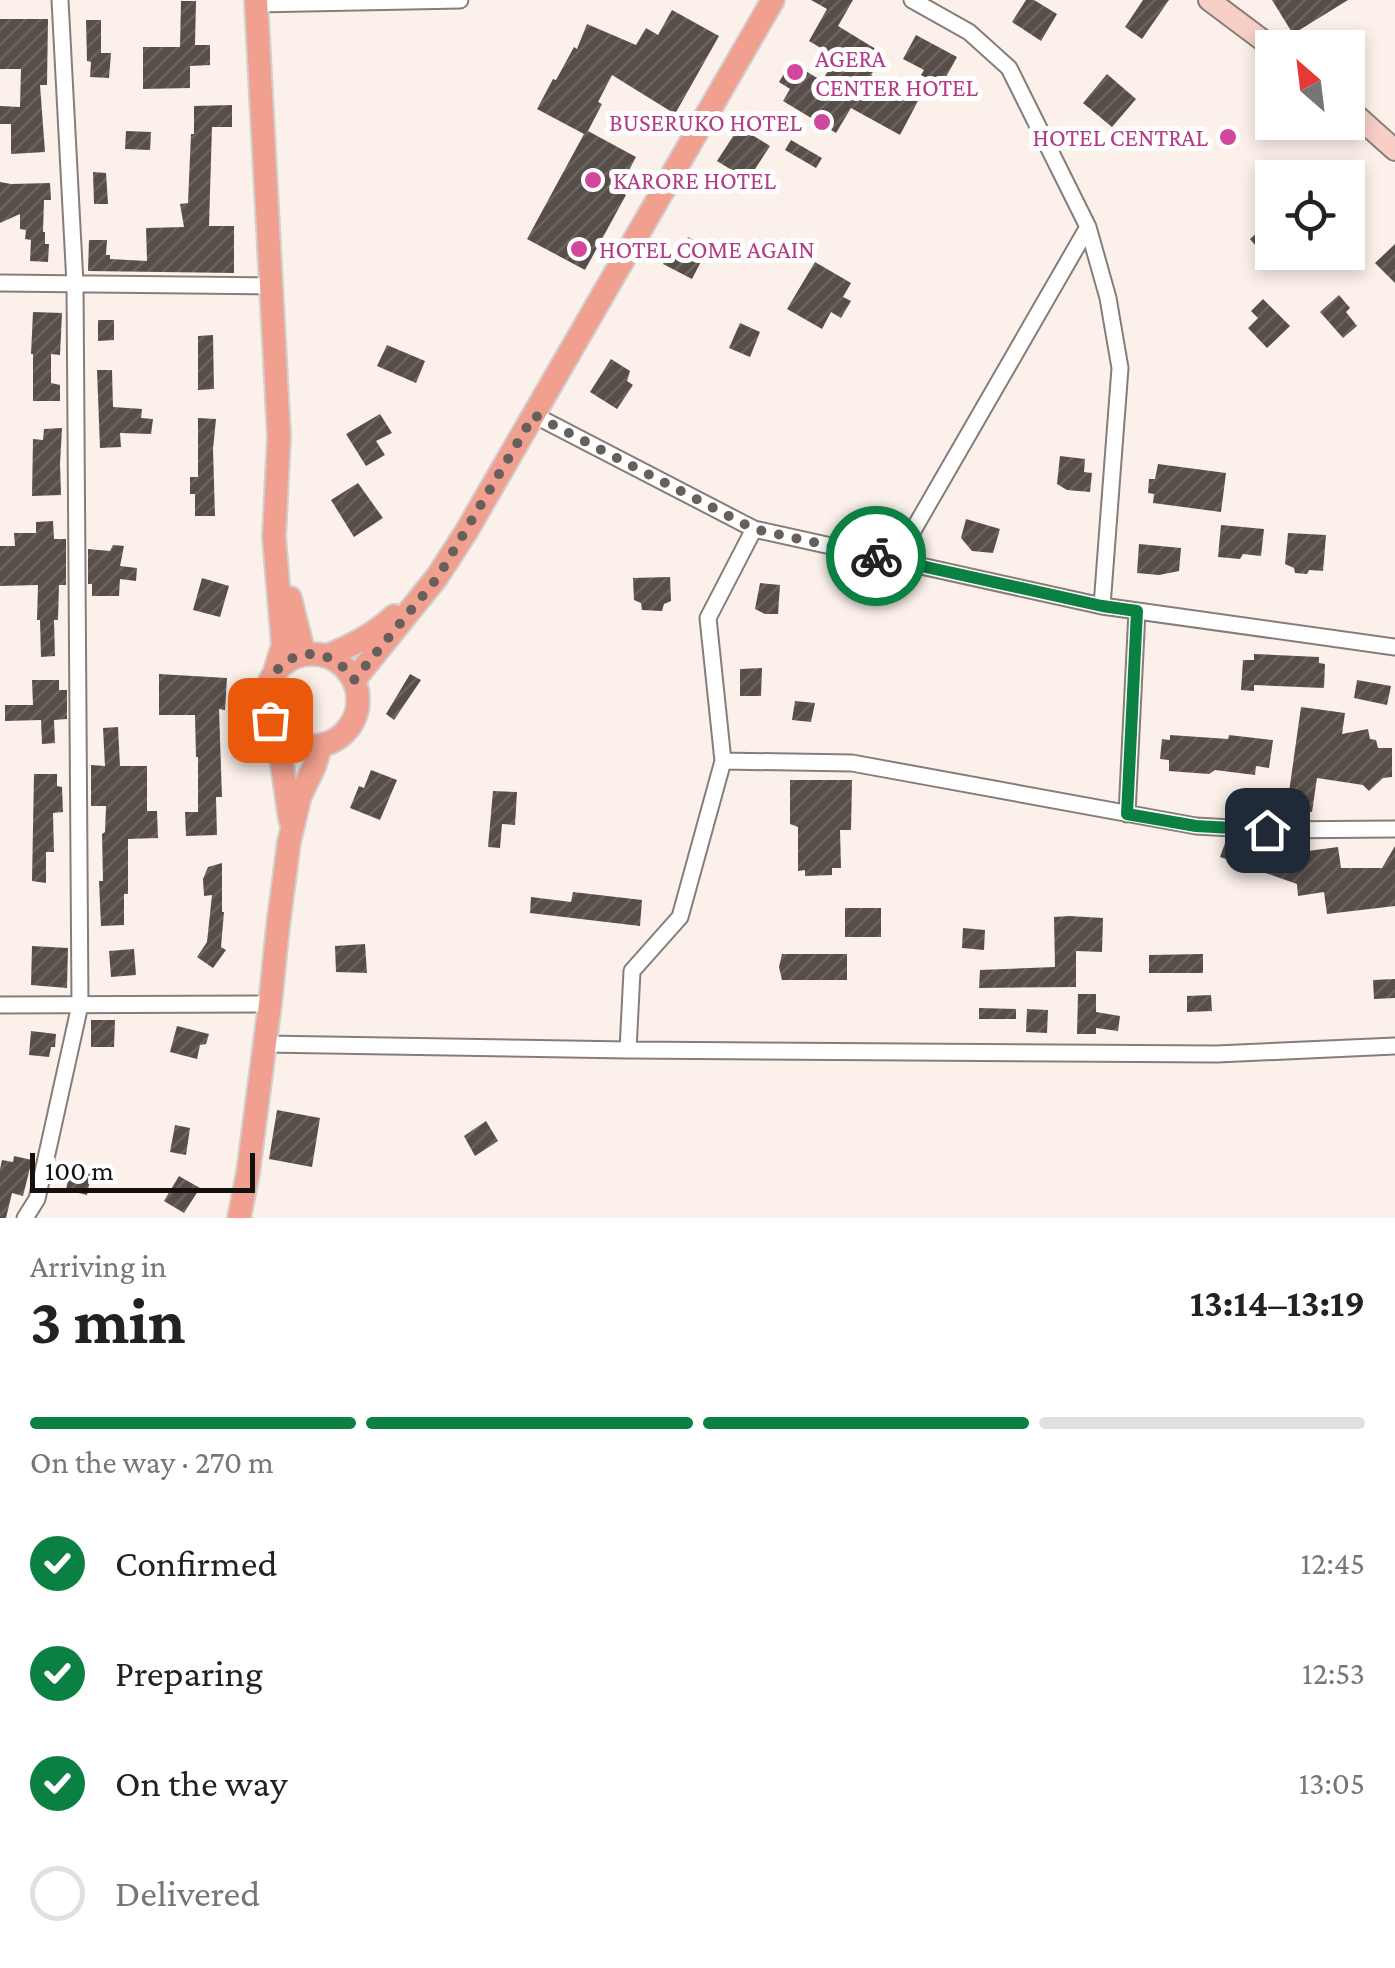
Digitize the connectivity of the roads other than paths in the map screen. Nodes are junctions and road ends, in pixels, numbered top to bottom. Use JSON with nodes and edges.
{"nodes":[{"id":1,"x":60,"y":0,"type":"edge"},
{"id":2,"x":460,"y":0,"type":"edge"},
{"id":3,"x":773,"y":0,"type":"edge"},
{"id":4,"x":912,"y":0,"type":"edge"},
{"id":5,"x":1209,"y":0,"type":"edge"},
{"id":6,"x":256,"y":2,"type":"edge"},
{"id":7,"x":1255,"y":34,"type":"edge"},
{"id":8,"x":1365,"y":123,"type":"edge"},
{"id":9,"x":1395,"y":150,"type":"edge"},
{"id":10,"x":1088,"y":226,"type":"junction"},
{"id":11,"x":0,"y":283,"type":"edge"},
{"id":12,"x":76,"y":284,"type":"junction"},
{"id":13,"x":272,"y":286,"type":"junction"},
{"id":14,"x":534,"y":415,"type":"junction"},
{"id":15,"x":754,"y":529,"type":"junction"},
{"id":16,"x":274,"y":537,"type":"junction"},
{"id":17,"x":896,"y":560,"type":"junction"},
{"id":18,"x":438,"y":577,"type":"junction"},
{"id":19,"x":1102,"y":606,"type":"junction"},
{"id":20,"x":1137,"y":611,"type":"junction"},
{"id":21,"x":1395,"y":647,"type":"edge"},
{"id":22,"x":316,"y":655,"type":"junction"},
{"id":23,"x":274,"y":674,"type":"junction"},
{"id":24,"x":354,"y":680,"type":"junction"},
{"id":25,"x":277,"y":730,"type":"junction"},
{"id":26,"x":320,"y":745,"type":"junction"},
{"id":27,"x":723,"y":761,"type":"junction"},
{"id":28,"x":1127,"y":814,"type":"junction"},
{"id":29,"x":1395,"y":829,"type":"edge"},
{"id":30,"x":290,"y":842,"type":"junction"},
{"id":31,"x":80,"y":1004,"type":"junction"},
{"id":32,"x":270,"y":1004,"type":"junction"},
{"id":33,"x":0,"y":1005,"type":"edge"},
{"id":34,"x":265,"y":1044,"type":"junction"},
{"id":35,"x":1395,"y":1046,"type":"edge"},
{"id":36,"x":628,"y":1050,"type":"junction"},
{"id":37,"x":25,"y":1218,"type":"edge"},
{"id":38,"x":239,"y":1218,"type":"edge"}],
"edges":[{"from":1,"to":12,"type":"street"},
{"from":2,"to":6,"type":"street"},
{"from":3,"to":14,"type":"main road"},
{"from":4,"to":10,"type":"street"},
{"from":5,"to":7,"type":"main road"},
{"from":6,"to":13,"type":"main road"},
{"from":8,"to":9,"type":"main road"},
{"from":10,"to":17,"type":"street"},
{"from":10,"to":19,"type":"street"},
{"from":11,"to":12,"type":"street"},
{"from":12,"to":13,"type":"street"},
{"from":12,"to":31,"type":"street"},
{"from":13,"to":16,"type":"main road"},
{"from":14,"to":15,"type":"street"},
{"from":14,"to":18,"type":"main road"},
{"from":15,"to":17,"type":"street"},
{"from":15,"to":27,"type":"street"},
{"from":16,"to":22,"type":"main road"},
{"from":16,"to":23,"type":"main road"},
{"from":17,"to":19,"type":"street"},
{"from":18,"to":22,"type":"main road"},
{"from":18,"to":24,"type":"main road"},
{"from":19,"to":20,"type":"street"},
{"from":20,"to":21,"type":"street"},
{"from":20,"to":28,"type":"street"},
{"from":22,"to":23,"type":"main road"},
{"from":22,"to":24,"type":"main road"},
{"from":23,"to":25,"type":"main road"},
{"from":24,"to":26,"type":"main road"},
{"from":25,"to":26,"type":"main road"},
{"from":25,"to":30,"type":"main road"},
{"from":26,"to":30,"type":"main road"},
{"from":27,"to":28,"type":"street"},
{"from":27,"to":36,"type":"street"},
{"from":28,"to":29,"type":"street"},
{"from":30,"to":32,"type":"main road"},
{"from":31,"to":32,"type":"street"},
{"from":31,"to":33,"type":"street"},
{"from":31,"to":37,"type":"street"},
{"from":32,"to":34,"type":"main road"},
{"from":34,"to":36,"type":"street"},
{"from":34,"to":38,"type":"main road"},
{"from":35,"to":36,"type":"street"}]}
